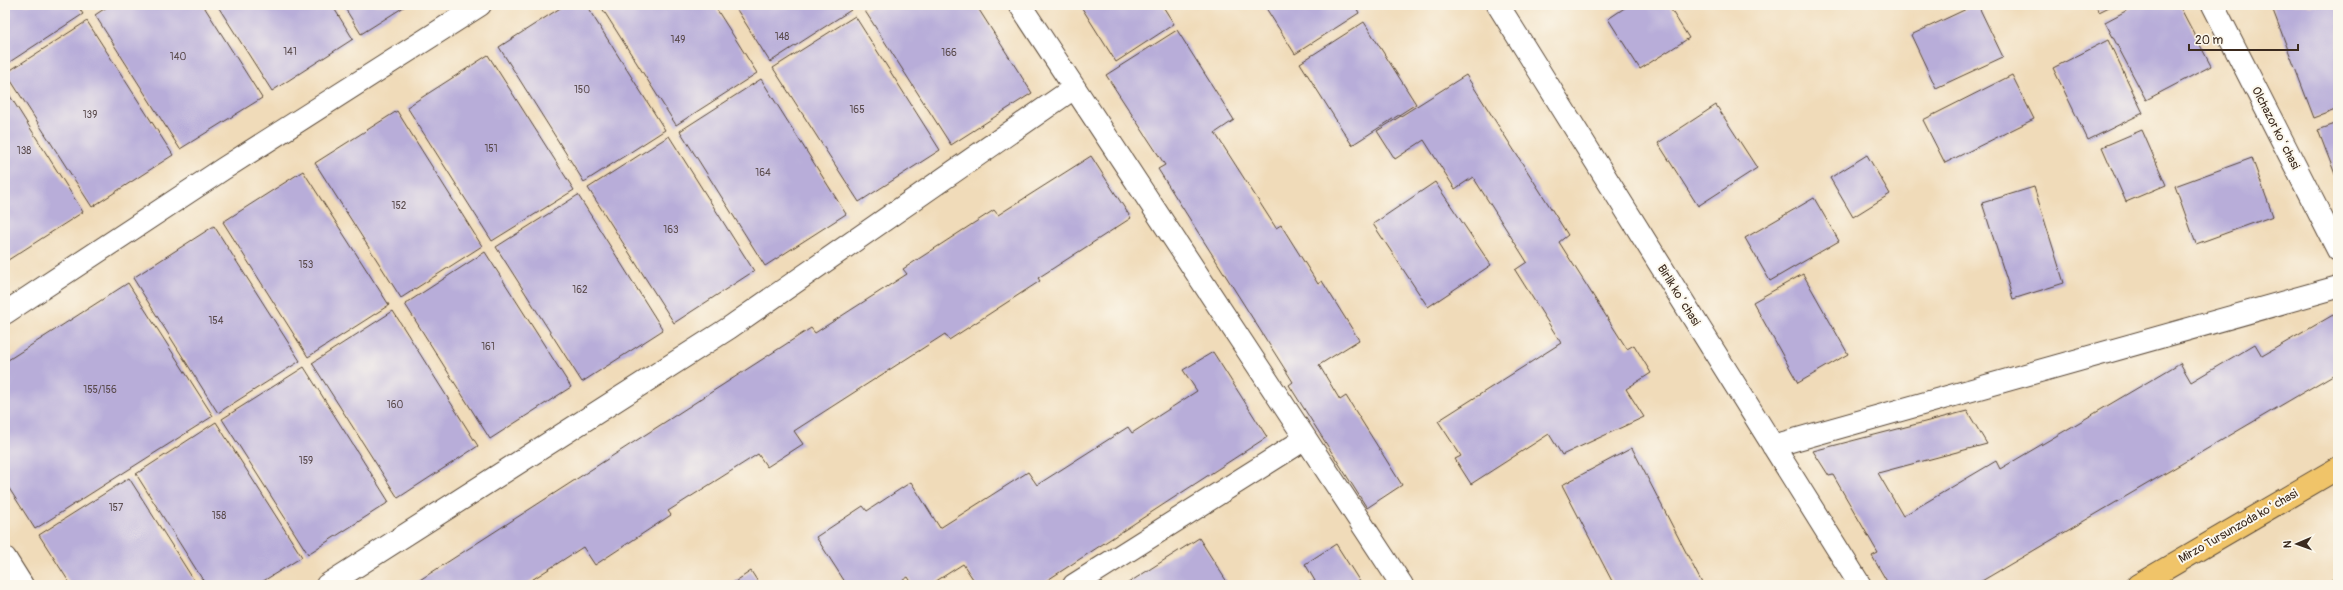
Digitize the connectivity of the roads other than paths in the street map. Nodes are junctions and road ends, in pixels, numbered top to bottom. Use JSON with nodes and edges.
{"nodes":[{"id":1,"x":480,"y":5,"type":"edge"},
{"id":2,"x":1020,"y":5,"type":"edge"},
{"id":3,"x":1498,"y":5,"type":"edge"},
{"id":4,"x":2213,"y":5,"type":"edge"},
{"id":5,"x":1074,"y":88,"type":"junction"},
{"id":6,"x":2338,"y":250,"type":"edge"},
{"id":7,"x":2338,"y":287,"type":"edge"},
{"id":8,"x":5,"y":313,"type":"edge"},
{"id":9,"x":1305,"y":439,"type":"junction"},
{"id":10,"x":1773,"y":446,"type":"junction"},
{"id":11,"x":2338,"y":468,"type":"edge"},
{"id":12,"x":5,"y":558,"type":"edge"},
{"id":13,"x":22,"y":585,"type":"edge"},
{"id":14,"x":327,"y":585,"type":"edge"},
{"id":15,"x":1074,"y":585,"type":"edge"},
{"id":16,"x":1402,"y":585,"type":"edge"},
{"id":17,"x":1860,"y":585,"type":"edge"},
{"id":18,"x":2138,"y":585,"type":"edge"}],
"edges":[{"from":1,"to":8,"type":"street"},
{"from":2,"to":5,"type":"street"},
{"from":3,"to":10,"type":"street","name":"Birlik koʻchasi"},
{"from":4,"to":6,"type":"street","name":"Olchazor koʻchasi"},
{"from":5,"to":9,"type":"street"},
{"from":5,"to":14,"type":"street"},
{"from":7,"to":10,"type":"street"},
{"from":9,"to":15,"type":"street"},
{"from":9,"to":16,"type":"street"},
{"from":10,"to":17,"type":"street","name":"Birlik koʻchasi"},
{"from":11,"to":18,"type":"main road","name":"Mirzo Tursunzoda koʻchasi"},
{"from":12,"to":13,"type":"street"}]}
